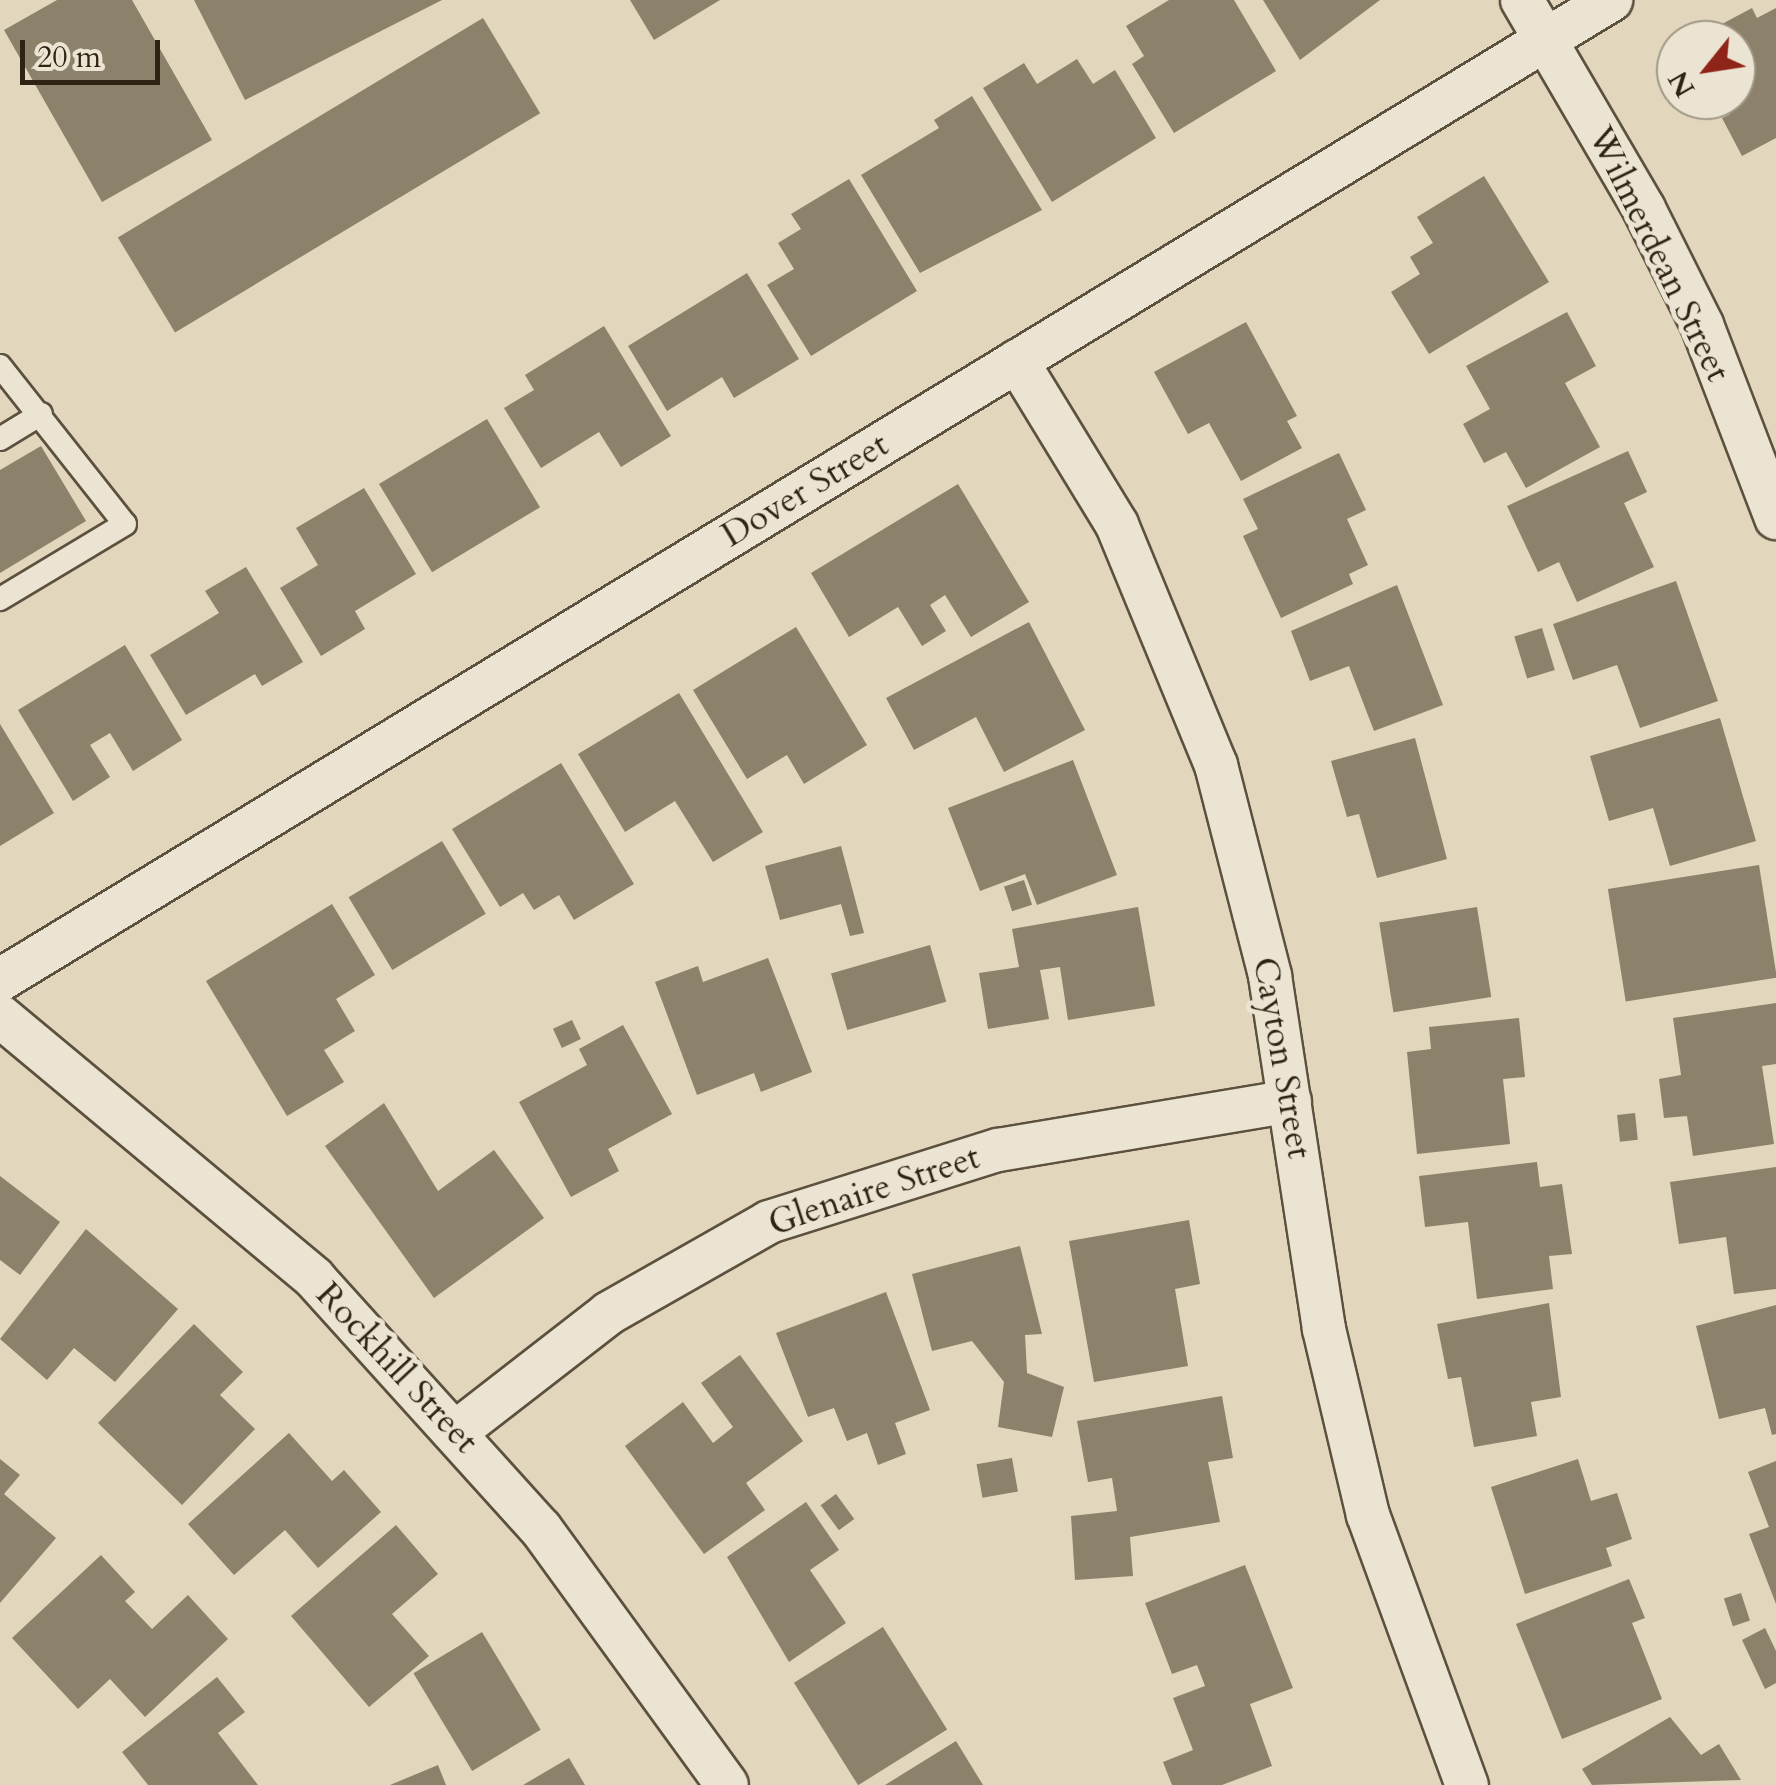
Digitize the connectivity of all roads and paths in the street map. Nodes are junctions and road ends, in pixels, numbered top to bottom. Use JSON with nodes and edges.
{"nodes":[{"id":1,"x":1522,"y":0,"type":"edge"},
{"id":2,"x":1610,"y":0,"type":"edge"},
{"id":3,"x":1546,"y":39,"type":"junction"},
{"id":4,"x":1017,"y":361,"type":"junction"},
{"id":5,"x":0,"y":366,"type":"edge"},
{"id":6,"x":41,"y":414,"type":"junction"},
{"id":7,"x":0,"y":439,"type":"edge"},
{"id":8,"x":1776,"y":518,"type":"edge"},
{"id":9,"x":0,"y":599,"type":"edge"},
{"id":10,"x":0,"y":980,"type":"edge"},
{"id":11,"x":0,"y":1016,"type":"edge"},
{"id":12,"x":1290,"y":1101,"type":"junction"},
{"id":13,"x":457,"y":1431,"type":"junction"},
{"id":14,"x":727,"y":1785,"type":"edge"},
{"id":15,"x":1468,"y":1785,"type":"edge"}],
"edges":[{"from":1,"to":3,"type":"street","name":"Wilmerdean Street"},
{"from":2,"to":3,"type":"street","name":"Dover Street"},
{"from":3,"to":4,"type":"street","name":"Dover Street"},
{"from":3,"to":8,"type":"street","name":"Wilmerdean Street"},
{"from":4,"to":10,"type":"street","name":"Dover Street"},
{"from":4,"to":12,"type":"street","name":"Cayton Street"},
{"from":5,"to":6,"type":"lane"},
{"from":6,"to":7,"type":"lane"},
{"from":6,"to":9,"type":"lane"},
{"from":11,"to":13,"type":"street","name":"Rockhill Street"},
{"from":12,"to":13,"type":"street","name":"Glenaire Street"},
{"from":12,"to":15,"type":"street","name":"Cayton Street"},
{"from":13,"to":14,"type":"street","name":"Rockhill Street"}]}
